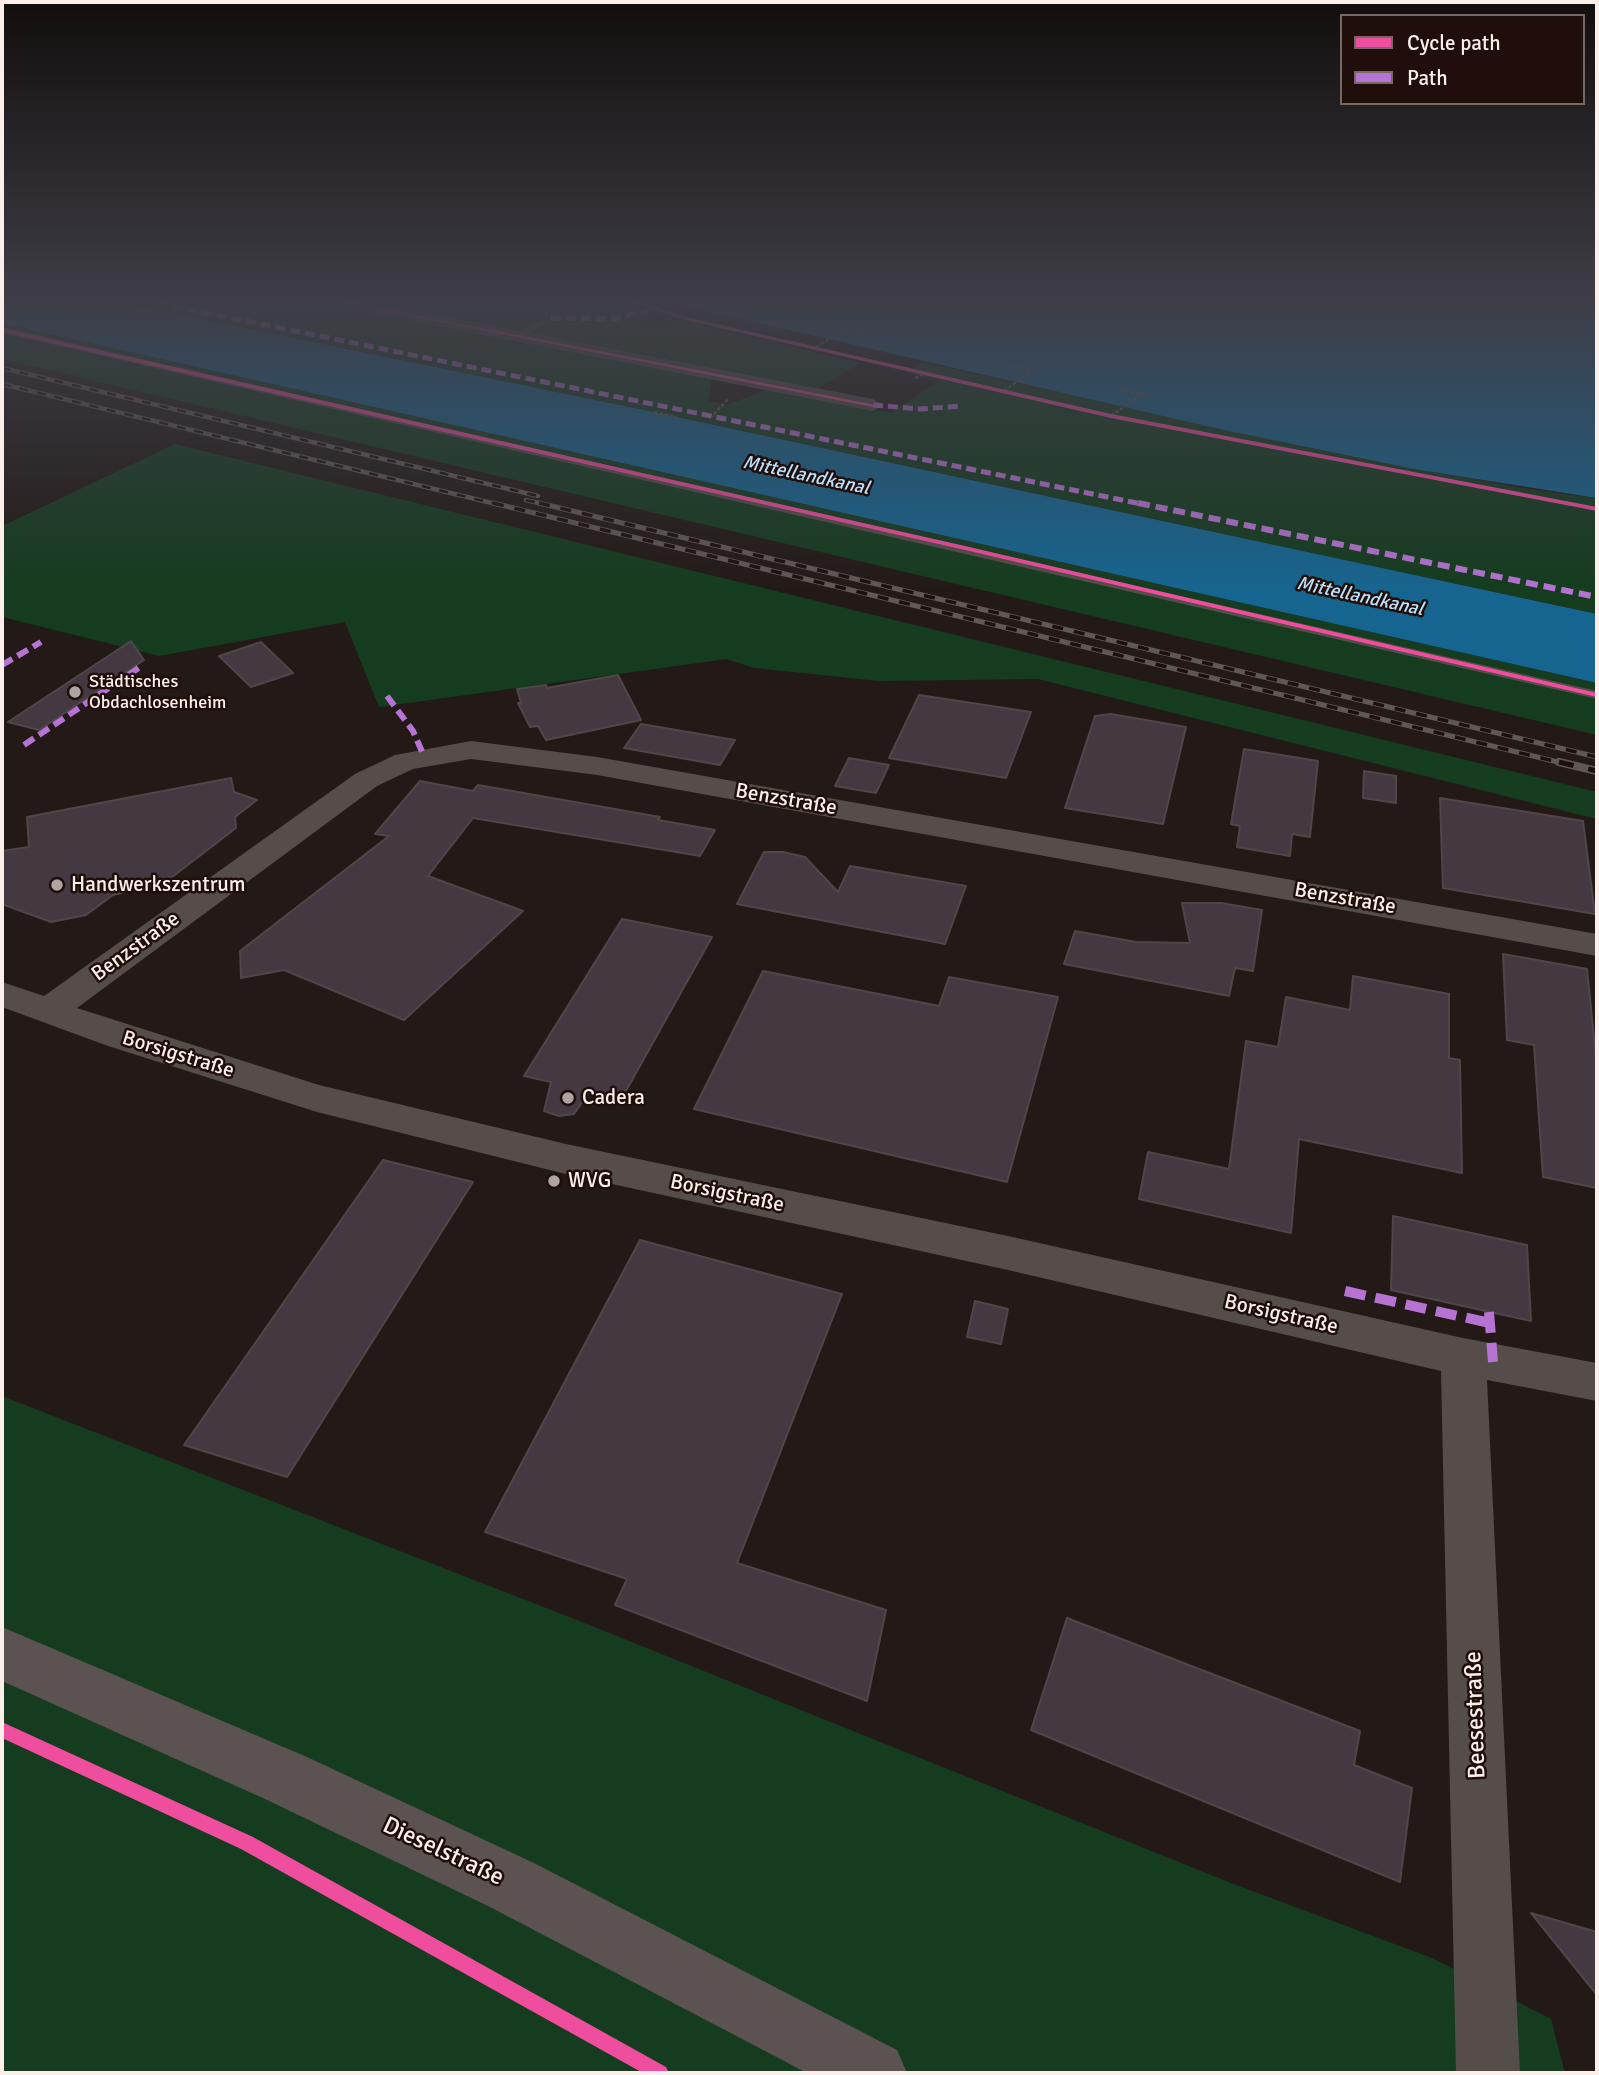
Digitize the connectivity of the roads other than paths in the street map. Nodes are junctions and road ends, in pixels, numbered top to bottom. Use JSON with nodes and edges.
{"nodes":[{"id":1,"x":310,"y":400,"type":"edge"},
{"id":2,"x":846,"y":400,"type":"edge"},
{"id":3,"x":873,"y":405,"type":"dead end"},
{"id":4,"x":1597,"y":695,"type":"edge"},
{"id":5,"x":1597,"y":945,"type":"edge"},
{"id":6,"x":2,"y":995,"type":"edge"},
{"id":7,"x":48,"y":1012,"type":"junction"},
{"id":8,"x":1463,"y":1356,"type":"junction"},
{"id":9,"x":1597,"y":1382,"type":"edge"},
{"id":10,"x":2,"y":1654,"type":"edge"},
{"id":11,"x":874,"y":2073,"type":"edge"},
{"id":12,"x":1488,"y":2073,"type":"edge"}],
"edges":[{"from":1,"to":4,"type":"lane"},
{"from":2,"to":3,"type":"street"},
{"from":5,"to":7,"type":"street","name":"Benzstraße"},
{"from":6,"to":7,"type":"street","name":"Borsigstraße"},
{"from":7,"to":8,"type":"street","name":"Borsigstraße"},
{"from":8,"to":9,"type":"street"},
{"from":8,"to":12,"type":"street","name":"Beesestraße"},
{"from":10,"to":11,"type":"main road","name":"Dieselstraße"}]}
